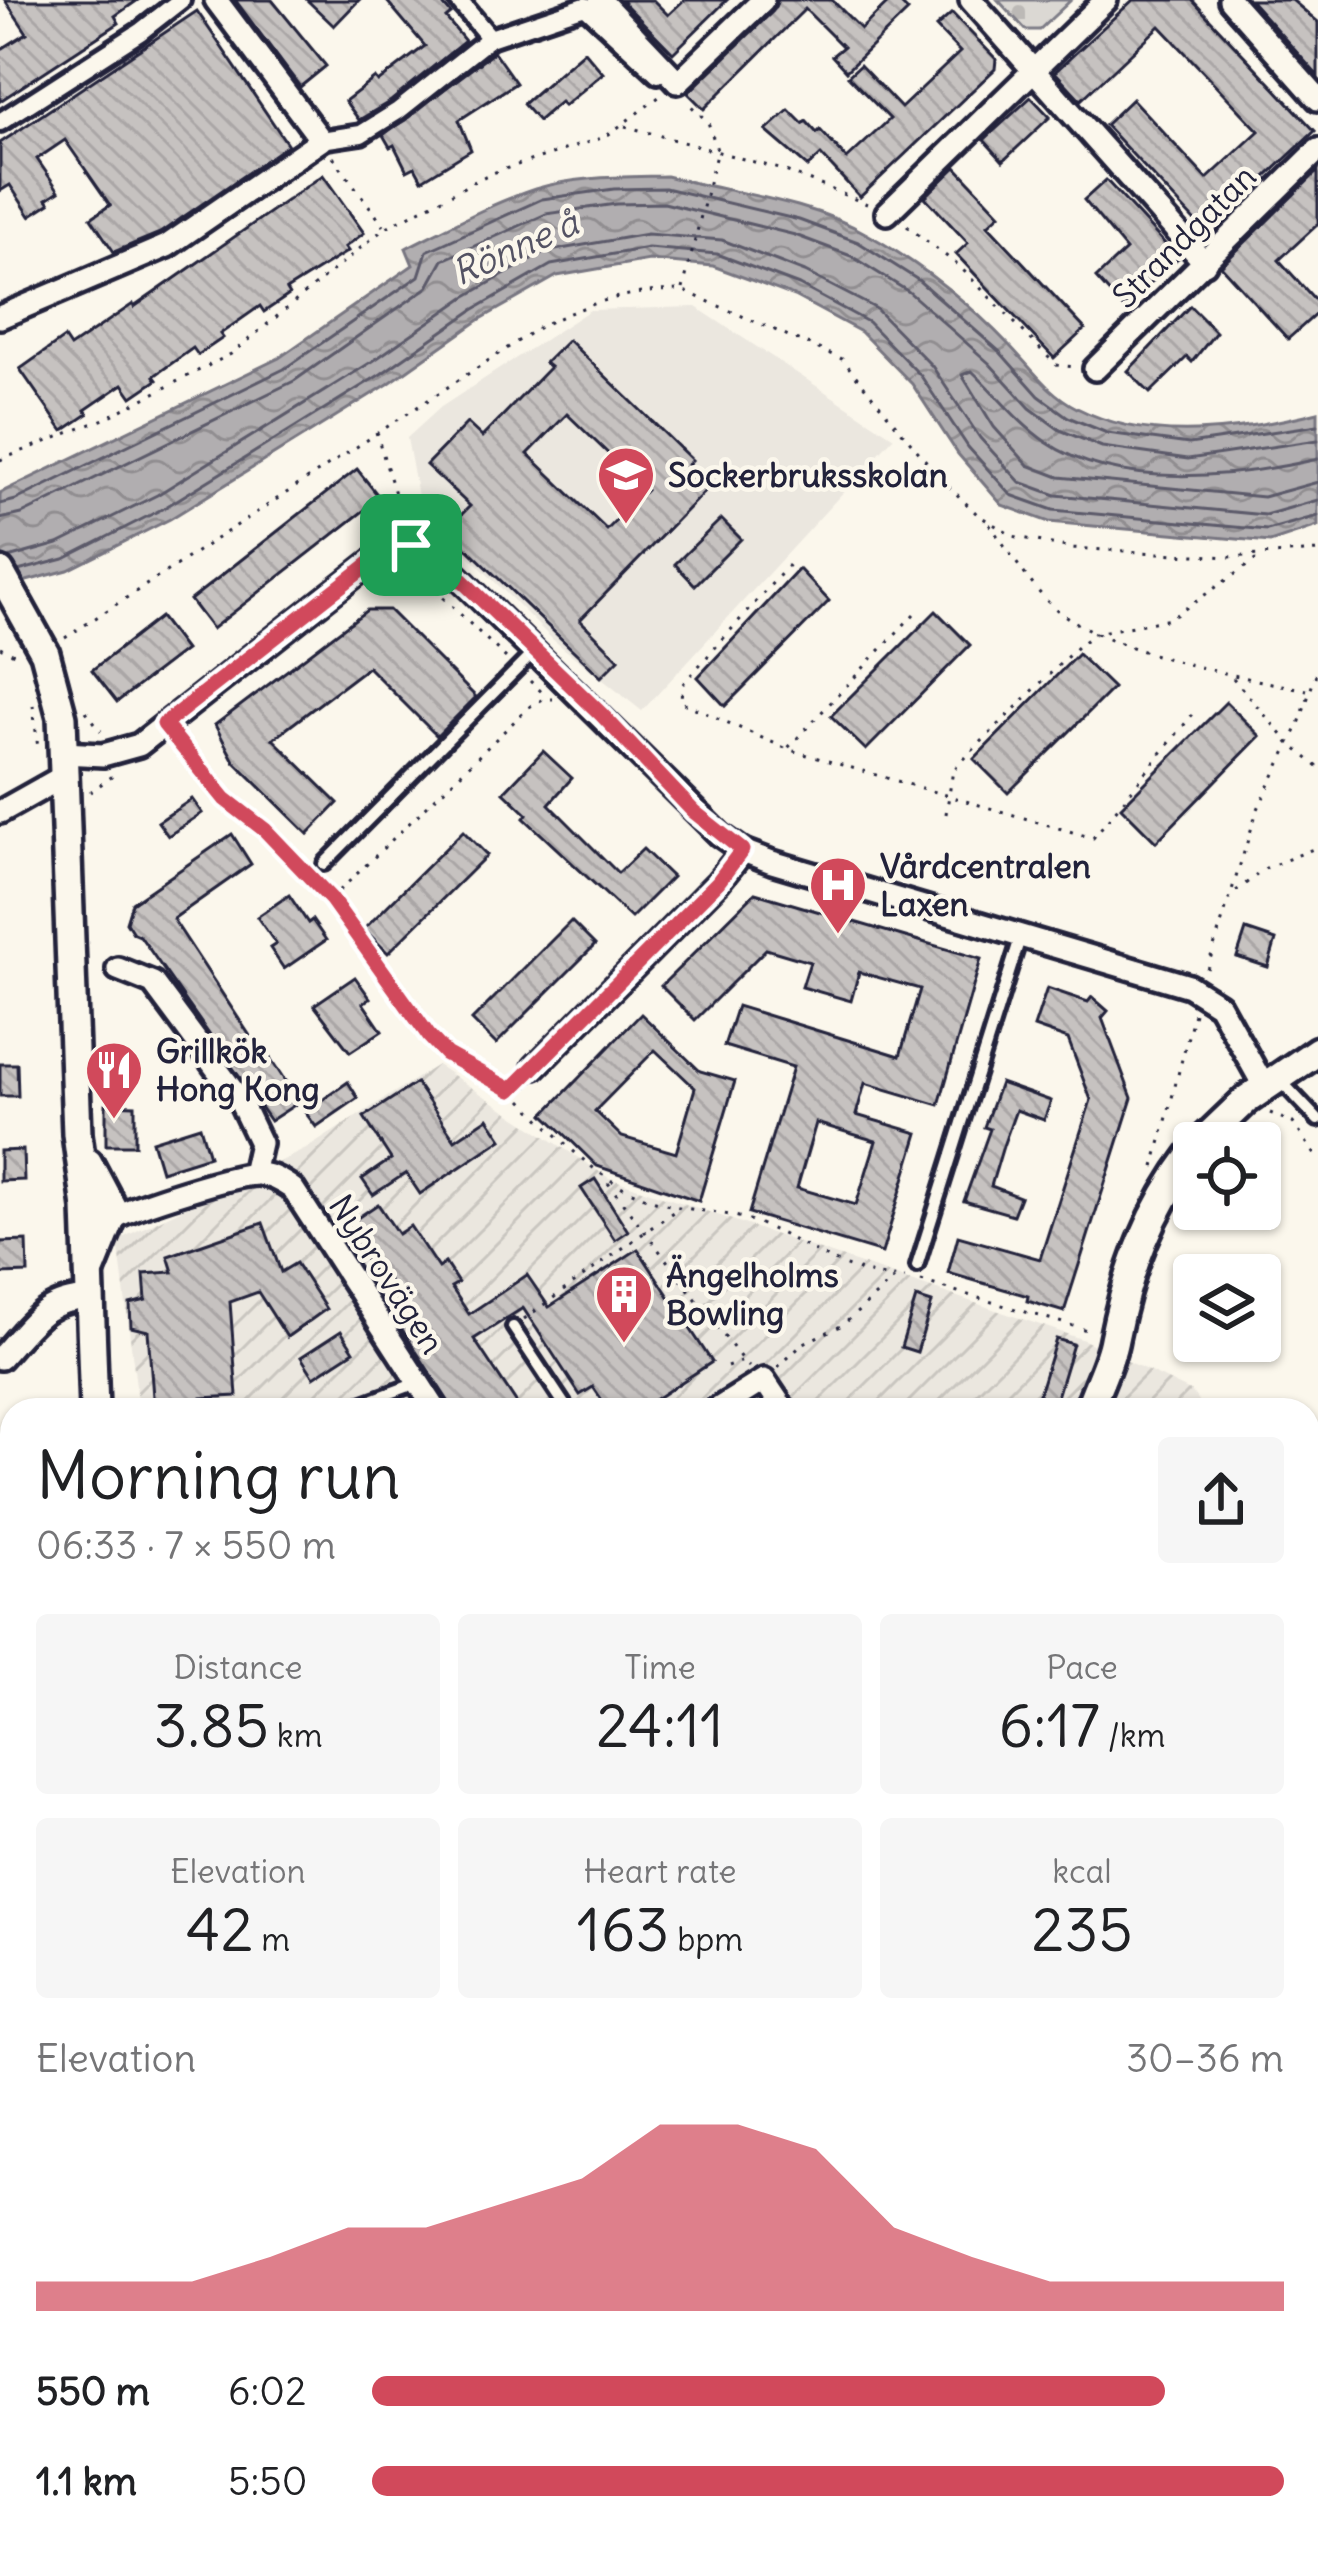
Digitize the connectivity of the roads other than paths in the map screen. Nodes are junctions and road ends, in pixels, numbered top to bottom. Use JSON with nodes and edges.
{"nodes":[{"id":1,"x":181,"y":0,"type":"edge"},
{"id":2,"x":216,"y":0,"type":"edge"},
{"id":3,"x":458,"y":0,"type":"edge"},
{"id":4,"x":600,"y":0,"type":"edge"},
{"id":5,"x":763,"y":0,"type":"edge"},
{"id":6,"x":970,"y":0,"type":"edge"},
{"id":7,"x":1106,"y":0,"type":"edge"},
{"id":8,"x":1230,"y":0,"type":"edge"},
{"id":9,"x":490,"y":38,"type":"junction"},
{"id":10,"x":1033,"y":68,"type":"junction"},
{"id":11,"x":675,"y":84,"type":"junction"},
{"id":12,"x":1318,"y":99,"type":"edge"},
{"id":13,"x":0,"y":122,"type":"edge"},
{"id":14,"x":321,"y":140,"type":"junction"},
{"id":15,"x":1318,"y":150,"type":"edge"},
{"id":16,"x":887,"y":213,"type":"road end"},
{"id":17,"x":1205,"y":263,"type":"junction"},
{"id":18,"x":0,"y":317,"type":"edge"},
{"id":19,"x":1096,"y":369,"type":"road end"},
{"id":20,"x":0,"y":572,"type":"edge"},
{"id":21,"x":536,"y":651,"type":"junction"},
{"id":22,"x":62,"y":779,"type":"junction"},
{"id":23,"x":0,"y":812,"type":"edge"},
{"id":24,"x":742,"y":850,"type":"junction"},
{"id":25,"x":324,"y":864,"type":"dead end"},
{"id":26,"x":1021,"y":935,"type":"junction"},
{"id":27,"x":118,"y":969,"type":"dead end"},
{"id":28,"x":1318,"y":1051,"type":"edge"},
{"id":29,"x":536,"y":1066,"type":"joint"},
{"id":30,"x":1271,"y":1082,"type":"junction"},
{"id":31,"x":511,"y":1090,"type":"road end"},
{"id":32,"x":1318,"y":1120,"type":"edge"},
{"id":33,"x":1225,"y":1122,"type":"edge"},
{"id":34,"x":253,"y":1174,"type":"junction"},
{"id":35,"x":1173,"y":1184,"type":"edge"},
{"id":36,"x":103,"y":1213,"type":"junction"},
{"id":37,"x":917,"y":1266,"type":"dead end"},
{"id":38,"x":89,"y":1286,"type":"junction"},
{"id":39,"x":513,"y":1328,"type":"road end"},
{"id":40,"x":0,"y":1358,"type":"edge"},
{"id":41,"x":417,"y":1383,"type":"junction"},
{"id":42,"x":94,"y":1398,"type":"edge"},
{"id":43,"x":377,"y":1398,"type":"edge"},
{"id":44,"x":428,"y":1398,"type":"edge"},
{"id":45,"x":560,"y":1398,"type":"edge"},
{"id":46,"x":735,"y":1398,"type":"edge"},
{"id":47,"x":776,"y":1398,"type":"edge"},
{"id":48,"x":1093,"y":1398,"type":"edge"}],
"edges":[{"from":1,"to":13,"type":"street"},
{"from":2,"to":14,"type":"street"},
{"from":3,"to":9,"type":"street"},
{"from":4,"to":11,"type":"street"},
{"from":5,"to":11,"type":"street"},
{"from":6,"to":10,"type":"street"},
{"from":7,"to":10,"type":"street"},
{"from":8,"to":12,"type":"street"},
{"from":9,"to":11,"type":"street"},
{"from":9,"to":14,"type":"street"},
{"from":10,"to":16,"type":"street"},
{"from":10,"to":17,"type":"street"},
{"from":14,"to":18,"type":"street"},
{"from":15,"to":17,"type":"street","name":"Strandgatan"},
{"from":17,"to":19,"type":"street","name":"Strandgatan"},
{"from":20,"to":22,"type":"street"},
{"from":21,"to":22,"type":"street"},
{"from":21,"to":24,"type":"street"},
{"from":21,"to":25,"type":"lane"},
{"from":22,"to":23,"type":"street"},
{"from":22,"to":36,"type":"street"},
{"from":24,"to":26,"type":"street"},
{"from":24,"to":29,"type":"street"},
{"from":26,"to":30,"type":"street"},
{"from":26,"to":37,"type":"lane"},
{"from":27,"to":34,"type":"street"},
{"from":28,"to":30,"type":"street"},
{"from":29,"to":31,"type":"lane"},
{"from":30,"to":32,"type":"lane"},
{"from":30,"to":33,"type":"street"},
{"from":34,"to":36,"type":"street"},
{"from":34,"to":41,"type":"street","name":"Nybrovägen"},
{"from":35,"to":48,"type":"street"},
{"from":36,"to":38,"type":"street"},
{"from":38,"to":40,"type":"street"},
{"from":38,"to":42,"type":"street"},
{"from":39,"to":45,"type":"lane"},
{"from":41,"to":43,"type":"lane"},
{"from":41,"to":44,"type":"street","name":"Nybrovägen"},
{"from":46,"to":47,"type":"street"}]}
